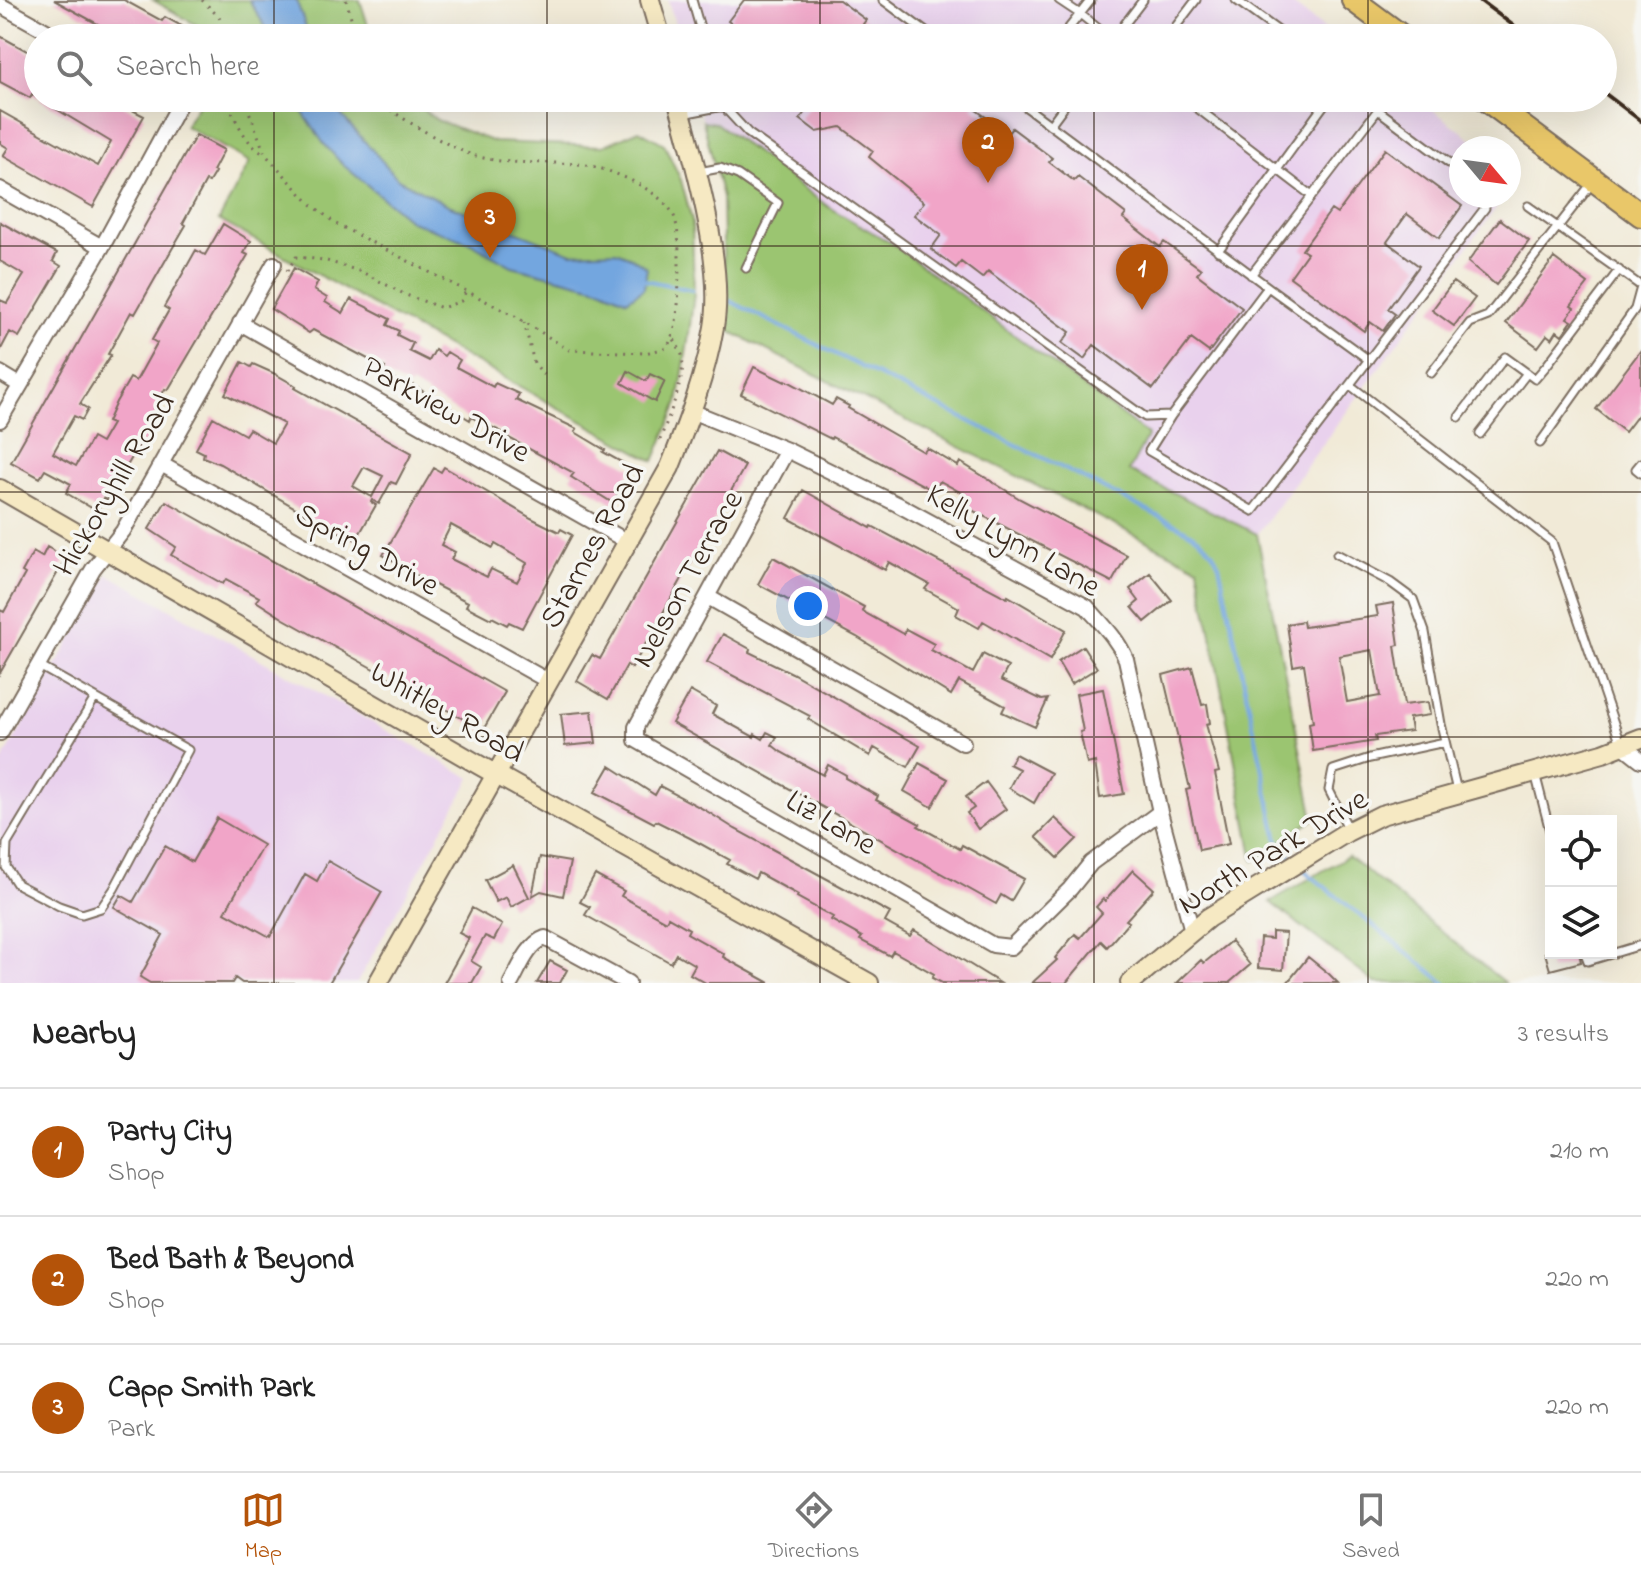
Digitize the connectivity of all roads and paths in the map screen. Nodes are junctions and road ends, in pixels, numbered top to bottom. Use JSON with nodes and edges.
{"nodes":[{"id":1,"x":202,"y":0,"type":"edge"},
{"id":2,"x":346,"y":0,"type":"edge"},
{"id":3,"x":650,"y":0,"type":"edge"},
{"id":4,"x":692,"y":0,"type":"edge"},
{"id":5,"x":883,"y":0,"type":"edge"},
{"id":6,"x":1059,"y":0,"type":"edge"},
{"id":7,"x":1091,"y":0,"type":"edge"},
{"id":8,"x":1143,"y":0,"type":"edge"},
{"id":9,"x":1196,"y":0,"type":"edge"},
{"id":10,"x":1236,"y":0,"type":"edge"},
{"id":11,"x":1353,"y":0,"type":"edge"},
{"id":12,"x":0,"y":5,"type":"edge"},
{"id":13,"x":1080,"y":14,"type":"junction"},
{"id":14,"x":34,"y":24,"type":"edge"},
{"id":15,"x":221,"y":24,"type":"edge"},
{"id":16,"x":353,"y":24,"type":"edge"},
{"id":17,"x":657,"y":24,"type":"edge"},
{"id":18,"x":699,"y":24,"type":"edge"},
{"id":19,"x":915,"y":24,"type":"edge"},
{"id":20,"x":1072,"y":24,"type":"edge"},
{"id":21,"x":1093,"y":24,"type":"edge"},
{"id":22,"x":1123,"y":24,"type":"edge"},
{"id":23,"x":1178,"y":24,"type":"edge"},
{"id":24,"x":1269,"y":24,"type":"edge"},
{"id":25,"x":1385,"y":24,"type":"edge"},
{"id":26,"x":167,"y":112,"type":"edge"},
{"id":27,"x":233,"y":112,"type":"edge"},
{"id":28,"x":249,"y":112,"type":"edge"},
{"id":29,"x":391,"y":112,"type":"edge"},
{"id":30,"x":681,"y":112,"type":"edge"},
{"id":31,"x":730,"y":112,"type":"edge"},
{"id":32,"x":1033,"y":112,"type":"edge"},
{"id":33,"x":1060,"y":112,"type":"edge"},
{"id":34,"x":1202,"y":112,"type":"edge"},
{"id":35,"x":1319,"y":112,"type":"edge"},
{"id":36,"x":1376,"y":112,"type":"edge"},
{"id":37,"x":1381,"y":112,"type":"edge"},
{"id":38,"x":1503,"y":112,"type":"edge"},
{"id":39,"x":1050,"y":125,"type":"junction"},
{"id":40,"x":265,"y":154,"type":"junction"},
{"id":41,"x":1449,"y":163,"type":"edge"},
{"id":42,"x":1277,"y":169,"type":"junction"},
{"id":43,"x":697,"y":173,"type":"junction"},
{"id":44,"x":1594,"y":180,"type":"junction"},
{"id":45,"x":0,"y":189,"type":"edge"},
{"id":46,"x":1312,"y":196,"type":"junction"},
{"id":47,"x":1528,"y":206,"type":"dead end"},
{"id":48,"x":1485,"y":208,"type":"edge"},
{"id":49,"x":1641,"y":215,"type":"edge"},
{"id":50,"x":1558,"y":227,"type":"junction"},
{"id":51,"x":102,"y":247,"type":"junction"},
{"id":52,"x":1218,"y":251,"type":"junction"},
{"id":53,"x":274,"y":264,"type":"dead end"},
{"id":54,"x":746,"y":268,"type":"dead end"},
{"id":55,"x":1619,"y":270,"type":"junction"},
{"id":56,"x":1251,"y":275,"type":"junction"},
{"id":57,"x":281,"y":282,"type":"dead end"},
{"id":58,"x":1268,"y":287,"type":"junction"},
{"id":59,"x":1641,"y":287,"type":"edge"},
{"id":60,"x":466,"y":291,"type":"junction"},
{"id":61,"x":524,"y":322,"type":"junction"},
{"id":62,"x":240,"y":323,"type":"junction"},
{"id":63,"x":673,"y":337,"type":"junction"},
{"id":64,"x":1369,"y":360,"type":"junction"},
{"id":65,"x":0,"y":373,"type":"edge"},
{"id":66,"x":1431,"y":373,"type":"dead end"},
{"id":67,"x":1527,"y":373,"type":"junction"},
{"id":68,"x":546,"y":377,"type":"dead end"},
{"id":69,"x":20,"y":385,"type":"junction"},
{"id":70,"x":1350,"y":385,"type":"junction"},
{"id":71,"x":691,"y":411,"type":"junction"},
{"id":72,"x":1171,"y":416,"type":"junction"},
{"id":73,"x":1459,"y":417,"type":"dead end"},
{"id":74,"x":0,"y":420,"type":"edge"},
{"id":75,"x":1480,"y":434,"type":"dead end"},
{"id":76,"x":660,"y":440,"type":"dead end"},
{"id":77,"x":1540,"y":443,"type":"dead end"},
{"id":78,"x":787,"y":450,"type":"junction"},
{"id":79,"x":1641,"y":463,"type":"edge"},
{"id":80,"x":161,"y":464,"type":"junction"},
{"id":81,"x":1641,"y":473,"type":"edge"},
{"id":82,"x":0,"y":489,"type":"edge"},
{"id":83,"x":628,"y":542,"type":"junction"},
{"id":84,"x":108,"y":550,"type":"junction"},
{"id":85,"x":1337,"y":554,"type":"dead end"},
{"id":86,"x":708,"y":597,"type":"junction"},
{"id":87,"x":38,"y":666,"type":"junction"},
{"id":88,"x":548,"y":681,"type":"junction"},
{"id":89,"x":95,"y":698,"type":"junction"},
{"id":90,"x":635,"y":732,"type":"joint"},
{"id":91,"x":0,"y":733,"type":"edge"},
{"id":92,"x":1641,"y":738,"type":"edge"},
{"id":93,"x":1445,"y":742,"type":"junction"},
{"id":94,"x":963,"y":743,"type":"dead end"},
{"id":95,"x":1622,"y":745,"type":"junction"},
{"id":96,"x":1641,"y":760,"type":"edge"},
{"id":97,"x":1535,"y":771,"type":"junction"},
{"id":98,"x":496,"y":774,"type":"junction"},
{"id":99,"x":1458,"y":793,"type":"junction"},
{"id":100,"x":1160,"y":812,"type":"junction"},
{"id":101,"x":1546,"y":815,"type":"edge"},
{"id":102,"x":1349,"y":830,"type":"junction"},
{"id":103,"x":1192,"y":931,"type":"junction"},
{"id":104,"x":1641,"y":945,"type":"edge"},
{"id":105,"x":1617,"y":952,"type":"edge"},
{"id":106,"x":378,"y":983,"type":"edge"},
{"id":107,"x":511,"y":983,"type":"edge"},
{"id":108,"x":628,"y":983,"type":"edge"},
{"id":109,"x":869,"y":983,"type":"edge"},
{"id":110,"x":1130,"y":983,"type":"edge"}],
"edges":[{"from":1,"to":15,"type":"path"},
{"from":2,"to":16,"type":"path"},
{"from":3,"to":17,"type":"street"},
{"from":4,"to":18,"type":"lane"},
{"from":5,"to":19,"type":"lane"},
{"from":6,"to":13,"type":"lane"},
{"from":7,"to":13,"type":"lane"},
{"from":8,"to":22,"type":"lane"},
{"from":9,"to":23,"type":"lane"},
{"from":10,"to":24,"type":"lane"},
{"from":11,"to":25,"type":"main road"},
{"from":12,"to":14,"type":"street"},
{"from":13,"to":20,"type":"lane"},
{"from":13,"to":21,"type":"lane"},
{"from":26,"to":51,"type":"street"},
{"from":27,"to":40,"type":"path"},
{"from":28,"to":40,"type":"path"},
{"from":29,"to":63,"type":"path"},
{"from":30,"to":43,"type":"street","name":"Starnes Road"},
{"from":31,"to":72,"type":"lane"},
{"from":32,"to":39,"type":"lane"},
{"from":33,"to":39,"type":"lane"},
{"from":34,"to":42,"type":"lane"},
{"from":35,"to":42,"type":"lane"},
{"from":36,"to":46,"type":"lane"},
{"from":37,"to":41,"type":"lane"},
{"from":38,"to":44,"type":"main road"},
{"from":39,"to":52,"type":"lane"},
{"from":40,"to":60,"type":"path"},
{"from":42,"to":46,"type":"lane"},
{"from":42,"to":52,"type":"lane"},
{"from":43,"to":54,"type":"lane"},
{"from":43,"to":71,"type":"street","name":"Starnes Road"},
{"from":44,"to":49,"type":"main road"},
{"from":44,"to":50,"type":"lane"},
{"from":45,"to":51,"type":"street"},
{"from":46,"to":56,"type":"lane"},
{"from":47,"to":50,"type":"lane"},
{"from":48,"to":64,"type":"lane"},
{"from":50,"to":55,"type":"lane"},
{"from":50,"to":66,"type":"lane"},
{"from":51,"to":69,"type":"street"},
{"from":52,"to":56,"type":"lane"},
{"from":53,"to":62,"type":"street","name":"Hickoryhill Road"},
{"from":55,"to":59,"type":"lane"},
{"from":55,"to":67,"type":"lane"},
{"from":56,"to":58,"type":"lane"},
{"from":57,"to":60,"type":"path"},
{"from":58,"to":64,"type":"lane"},
{"from":58,"to":72,"type":"lane"},
{"from":59,"to":77,"type":"lane"},
{"from":60,"to":61,"type":"path"},
{"from":61,"to":63,"type":"path"},
{"from":61,"to":68,"type":"path"},
{"from":62,"to":80,"type":"street","name":"Hickoryhill Road"},
{"from":62,"to":83,"type":"street","name":"Parkview Drive"},
{"from":63,"to":76,"type":"path"},
{"from":64,"to":70,"type":"lane"},
{"from":65,"to":69,"type":"street"},
{"from":67,"to":73,"type":"lane"},
{"from":67,"to":75,"type":"lane"},
{"from":69,"to":74,"type":"street"},
{"from":70,"to":72,"type":"lane"},
{"from":70,"to":95,"type":"lane"},
{"from":71,"to":78,"type":"street","name":"Kelly Lynn Lane"},
{"from":71,"to":83,"type":"street","name":"Starnes Road"},
{"from":78,"to":86,"type":"street","name":"Nelson Terrace"},
{"from":78,"to":100,"type":"street","name":"Kelly Lynn Lane"},
{"from":79,"to":81,"type":"lane"},
{"from":80,"to":84,"type":"street","name":"Hickoryhill Road"},
{"from":80,"to":88,"type":"street","name":"Spring Drive"},
{"from":82,"to":84,"type":"street","name":"Whitley Road"},
{"from":83,"to":88,"type":"street","name":"Starnes Road"},
{"from":84,"to":87,"type":"street","name":"Hickoryhill Road"},
{"from":84,"to":98,"type":"street","name":"Whitley Road"},
{"from":85,"to":93,"type":"lane"},
{"from":86,"to":90,"type":"street","name":"Nelson Terrace"},
{"from":86,"to":94,"type":"street"},
{"from":87,"to":89,"type":"lane"},
{"from":87,"to":91,"type":"street","name":"Hickoryhill Road"},
{"from":88,"to":98,"type":"street","name":"Starnes Road"},
{"from":89,"to":89,"type":"lane"},
{"from":90,"to":100,"type":"street","name":"Liz Lane"},
{"from":92,"to":95,"type":"street","name":"North Park Drive"},
{"from":93,"to":99,"type":"lane"},
{"from":93,"to":102,"type":"lane"},
{"from":95,"to":96,"type":"street"},
{"from":95,"to":97,"type":"street","name":"North Park Drive"},
{"from":97,"to":99,"type":"street","name":"North Park Drive"},
{"from":97,"to":101,"type":"lane"},
{"from":98,"to":106,"type":"street","name":"Starnes Road"},
{"from":98,"to":109,"type":"street","name":"Whitley Road"},
{"from":99,"to":102,"type":"street","name":"North Park Drive"},
{"from":100,"to":103,"type":"street","name":"Kelly Lynn Lane"},
{"from":102,"to":103,"type":"street","name":"North Park Drive"},
{"from":103,"to":110,"type":"street","name":"North Park Drive"},
{"from":104,"to":105,"type":"lane"},
{"from":107,"to":108,"type":"street"}]}
